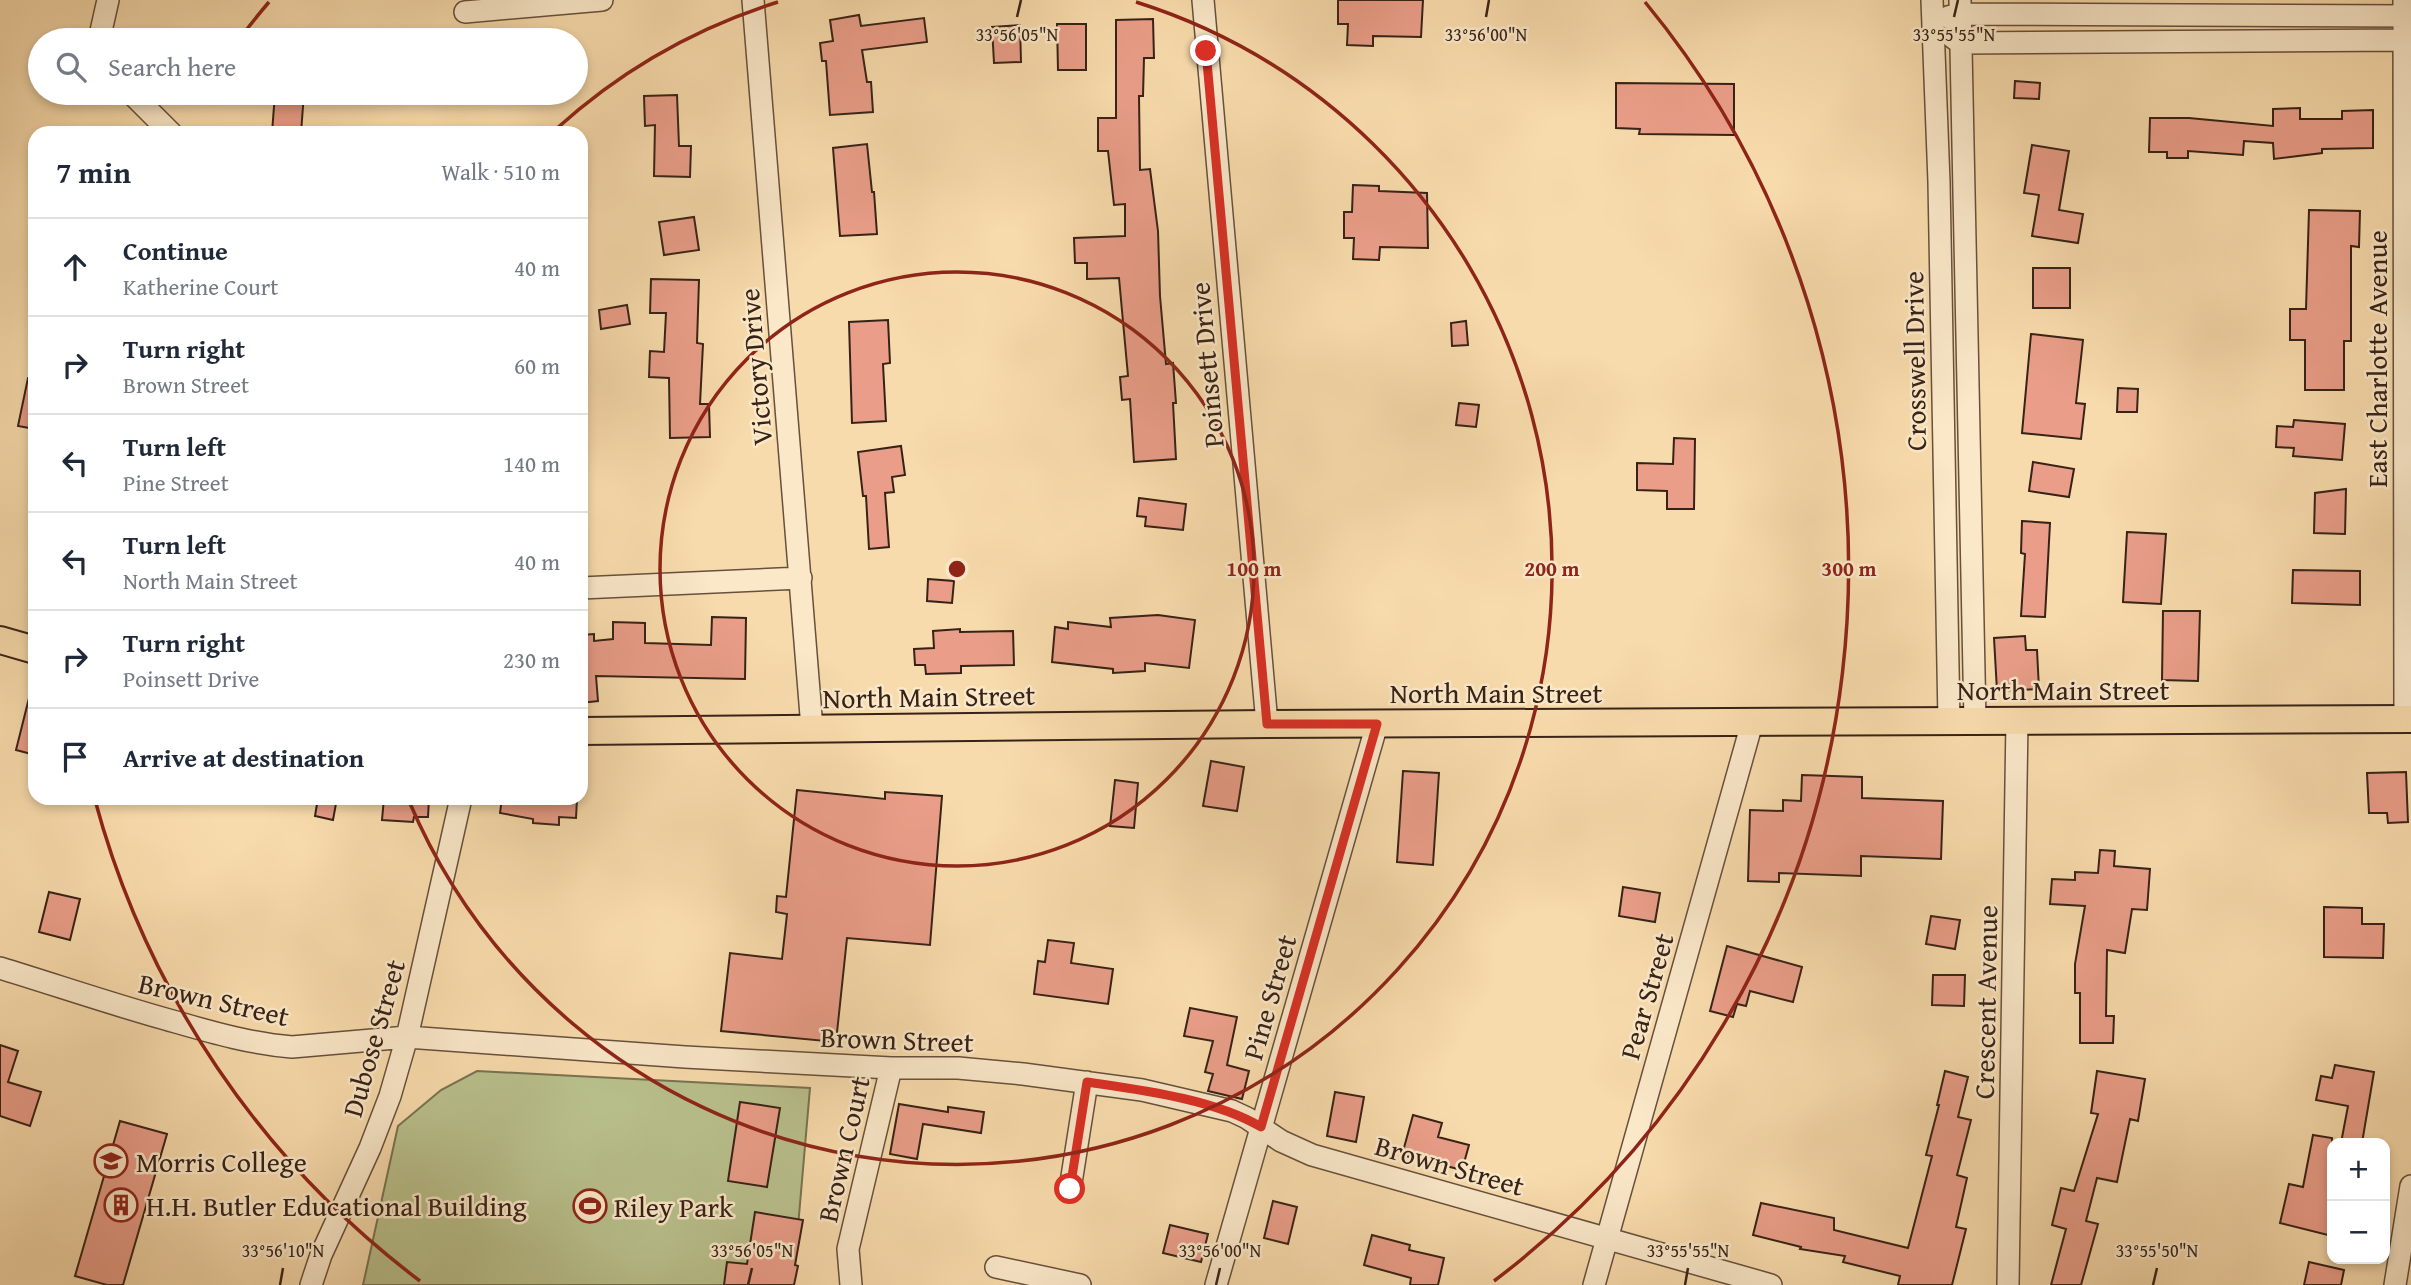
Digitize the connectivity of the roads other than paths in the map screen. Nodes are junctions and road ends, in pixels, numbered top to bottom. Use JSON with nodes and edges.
{"nodes":[{"id":1,"x":108,"y":0,"type":"edge"},
{"id":2,"x":602,"y":0,"type":"edge"},
{"id":3,"x":753,"y":0,"type":"edge"},
{"id":4,"x":1203,"y":0,"type":"edge"},
{"id":5,"x":1960,"y":7,"type":"edge"},
{"id":6,"x":1933,"y":11,"type":"edge"},
{"id":7,"x":465,"y":12,"type":"dead end"},
{"id":8,"x":2407,"y":21,"type":"edge"},
{"id":9,"x":102,"y":28,"type":"edge"},
{"id":10,"x":1961,"y":43,"type":"junction"},
{"id":11,"x":2407,"y":80,"type":"edge"},
{"id":12,"x":143,"y":105,"type":"edge"},
{"id":13,"x":164,"y":126,"type":"edge"},
{"id":14,"x":801,"y":578,"type":"junction"},
{"id":15,"x":588,"y":589,"type":"edge"},
{"id":16,"x":0,"y":640,"type":"edge"},
{"id":17,"x":28,"y":648,"type":"edge"},
{"id":18,"x":2408,"y":719,"type":"edge"},
{"id":19,"x":1962,"y":721,"type":"junction"},
{"id":20,"x":2017,"y":721,"type":"junction"},
{"id":21,"x":1752,"y":723,"type":"junction"},
{"id":22,"x":1267,"y":724,"type":"junction"},
{"id":23,"x":1377,"y":724,"type":"junction"},
{"id":24,"x":812,"y":729,"type":"junction"},
{"id":25,"x":588,"y":731,"type":"edge"},
{"id":26,"x":459,"y":805,"type":"edge"},
{"id":27,"x":0,"y":968,"type":"edge"},
{"id":28,"x":407,"y":1037,"type":"junction"},
{"id":29,"x":891,"y":1068,"type":"junction"},
{"id":30,"x":1087,"y":1082,"type":"junction"},
{"id":31,"x":1261,"y":1127,"type":"junction"},
{"id":32,"x":2411,"y":1186,"type":"edge"},
{"id":33,"x":1070,"y":1189,"type":"dead end"},
{"id":34,"x":1607,"y":1239,"type":"junction"},
{"id":35,"x":2405,"y":1261,"type":"edge"},
{"id":36,"x":996,"y":1267,"type":"dead end"},
{"id":37,"x":311,"y":1285,"type":"edge"},
{"id":38,"x":851,"y":1285,"type":"edge"},
{"id":39,"x":1080,"y":1285,"type":"edge"},
{"id":40,"x":1216,"y":1285,"type":"edge"},
{"id":41,"x":1594,"y":1285,"type":"edge"},
{"id":42,"x":1771,"y":1285,"type":"edge"},
{"id":43,"x":2008,"y":1285,"type":"edge"},
{"id":44,"x":2395,"y":1285,"type":"edge"}],
"edges":[{"from":1,"to":9,"type":"street"},
{"from":2,"to":7,"type":"street"},
{"from":3,"to":14,"type":"street","name":"Victory Drive"},
{"from":4,"to":22,"type":"street","name":"Poinsett Drive"},
{"from":5,"to":6,"type":"street"},
{"from":5,"to":8,"type":"street"},
{"from":5,"to":10,"type":"street","name":"Crosswell Drive"},
{"from":6,"to":10,"type":"street"},
{"from":6,"to":19,"type":"street","name":"Crosswell Drive"},
{"from":8,"to":10,"type":"street"},
{"from":8,"to":11,"type":"street","name":"East Charlotte Avenue"},
{"from":10,"to":19,"type":"street","name":"Crosswell Drive"},
{"from":11,"to":18,"type":"street","name":"East Charlotte Avenue"},
{"from":12,"to":13,"type":"street"},
{"from":14,"to":15,"type":"street"},
{"from":14,"to":24,"type":"street","name":"Victory Drive"},
{"from":16,"to":17,"type":"main road"},
{"from":18,"to":20,"type":"main road","name":"North Main Street"},
{"from":19,"to":20,"type":"main road","name":"North Main Street"},
{"from":19,"to":21,"type":"main road","name":"North Main Street"},
{"from":20,"to":43,"type":"street","name":"Crescent Avenue"},
{"from":21,"to":23,"type":"main road","name":"North Main Street"},
{"from":21,"to":34,"type":"street","name":"Pear Street"},
{"from":22,"to":23,"type":"main road","name":"North Main Street"},
{"from":22,"to":24,"type":"main road","name":"North Main Street"},
{"from":23,"to":31,"type":"street","name":"Pine Street"},
{"from":24,"to":25,"type":"main road","name":"North Main Street"},
{"from":26,"to":28,"type":"street","name":"Dubose Street"},
{"from":27,"to":28,"type":"street","name":"Brown Street"},
{"from":28,"to":29,"type":"street","name":"Brown Street"},
{"from":28,"to":37,"type":"street","name":"Dubose Street"},
{"from":29,"to":30,"type":"street","name":"Brown Street"},
{"from":29,"to":38,"type":"street","name":"Brown Court"},
{"from":30,"to":31,"type":"street","name":"Brown Street"},
{"from":30,"to":33,"type":"street"},
{"from":31,"to":34,"type":"street","name":"Brown Street"},
{"from":31,"to":40,"type":"street","name":"Pine Street"},
{"from":32,"to":35,"type":"street"},
{"from":34,"to":41,"type":"street","name":"Pear Street"},
{"from":34,"to":42,"type":"street","name":"Brown Street"},
{"from":35,"to":44,"type":"street"},
{"from":36,"to":39,"type":"street"}]}
